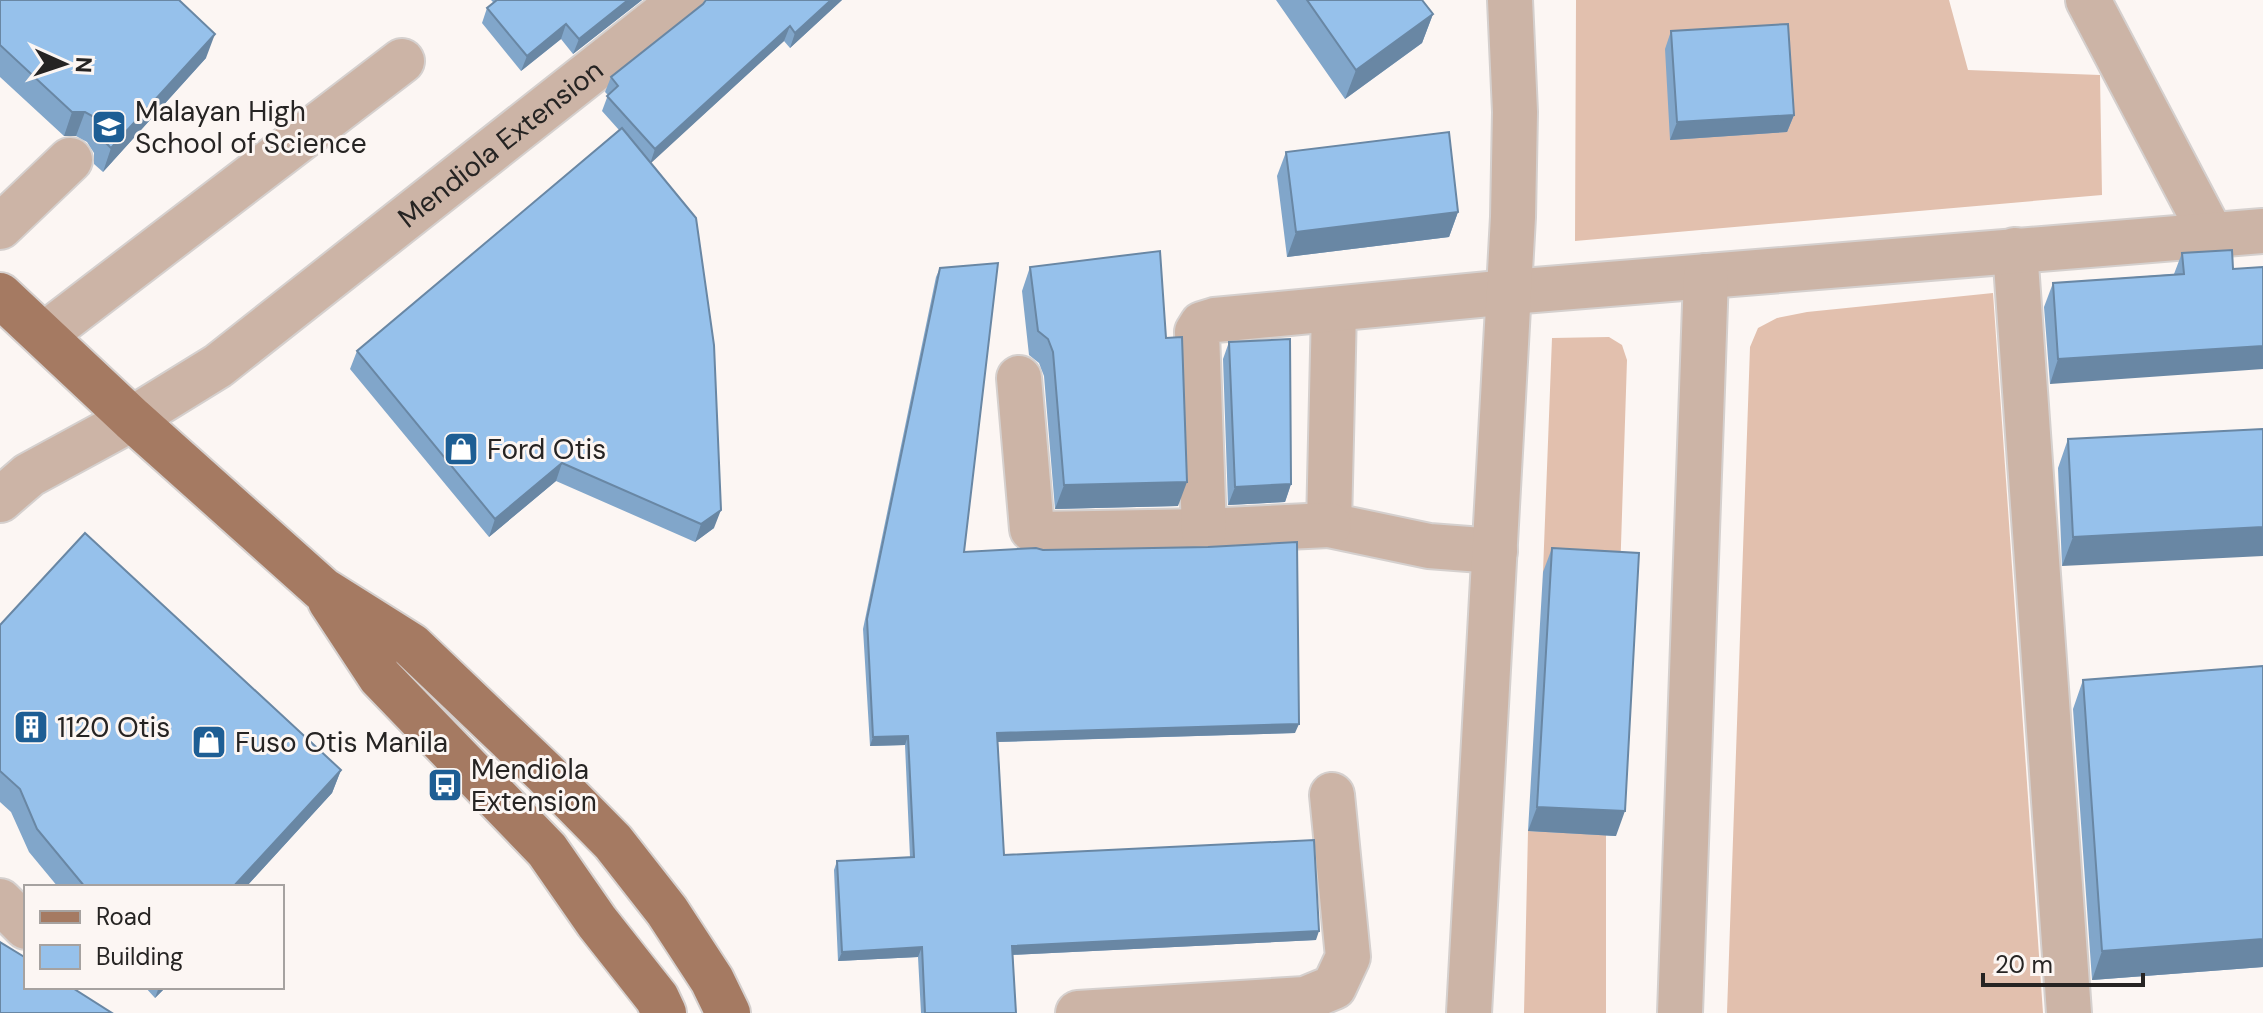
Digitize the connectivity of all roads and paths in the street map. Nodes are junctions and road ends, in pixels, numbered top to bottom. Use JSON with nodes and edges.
{"nodes":[{"id":1,"x":682,"y":0,"type":"edge"},
{"id":2,"x":1510,"y":0,"type":"edge"},
{"id":3,"x":2088,"y":0,"type":"edge"},
{"id":4,"x":402,"y":61,"type":"dead end"},
{"id":5,"x":70,"y":160,"type":"dead end"},
{"id":6,"x":0,"y":227,"type":"edge"},
{"id":7,"x":2263,"y":231,"type":"edge"},
{"id":8,"x":2211,"y":234,"type":"junction"},
{"id":9,"x":2015,"y":250,"type":"junction"},
{"id":10,"x":1706,"y":276,"type":"junction"},
{"id":11,"x":1510,"y":292,"type":"junction"},
{"id":12,"x":0,"y":295,"type":"edge"},
{"id":13,"x":1334,"y":309,"type":"junction"},
{"id":14,"x":44,"y":335,"type":"junction"},
{"id":15,"x":1019,"y":378,"type":"dead end"},
{"id":16,"x":132,"y":419,"type":"junction"},
{"id":17,"x":0,"y":500,"type":"edge"},
{"id":18,"x":1329,"y":525,"type":"junction"},
{"id":19,"x":1204,"y":531,"type":"junction"},
{"id":20,"x":1495,"y":551,"type":"junction"},
{"id":21,"x":322,"y":589,"type":"junction"},
{"id":22,"x":1332,"y":795,"type":"dead end"},
{"id":23,"x":0,"y":901,"type":"edge"},
{"id":24,"x":24,"y":925,"type":"edge"},
{"id":25,"x":664,"y":1013,"type":"edge"},
{"id":26,"x":728,"y":1013,"type":"edge"},
{"id":27,"x":1078,"y":1013,"type":"edge"},
{"id":28,"x":1469,"y":1013,"type":"edge"},
{"id":29,"x":1680,"y":1013,"type":"edge"},
{"id":30,"x":2069,"y":1013,"type":"edge"}],
"edges":[{"from":1,"to":16,"type":"street","name":"Mendiola Extension"},
{"from":2,"to":11,"type":"street"},
{"from":3,"to":8,"type":"street"},
{"from":4,"to":14,"type":"street"},
{"from":5,"to":6,"type":"street"},
{"from":7,"to":8,"type":"street"},
{"from":8,"to":9,"type":"street"},
{"from":9,"to":10,"type":"street"},
{"from":9,"to":30,"type":"street"},
{"from":10,"to":11,"type":"street"},
{"from":10,"to":29,"type":"street"},
{"from":11,"to":13,"type":"street"},
{"from":11,"to":20,"type":"street"},
{"from":12,"to":14,"type":"main road"},
{"from":13,"to":18,"type":"street"},
{"from":13,"to":19,"type":"street"},
{"from":14,"to":16,"type":"main road"},
{"from":15,"to":19,"type":"street"},
{"from":16,"to":17,"type":"street","name":"Mendiola Extension"},
{"from":16,"to":21,"type":"main road"},
{"from":18,"to":19,"type":"street"},
{"from":18,"to":20,"type":"street"},
{"from":20,"to":28,"type":"street"},
{"from":21,"to":25,"type":"main road"},
{"from":21,"to":26,"type":"main road"},
{"from":22,"to":27,"type":"street"},
{"from":23,"to":24,"type":"street"}]}
